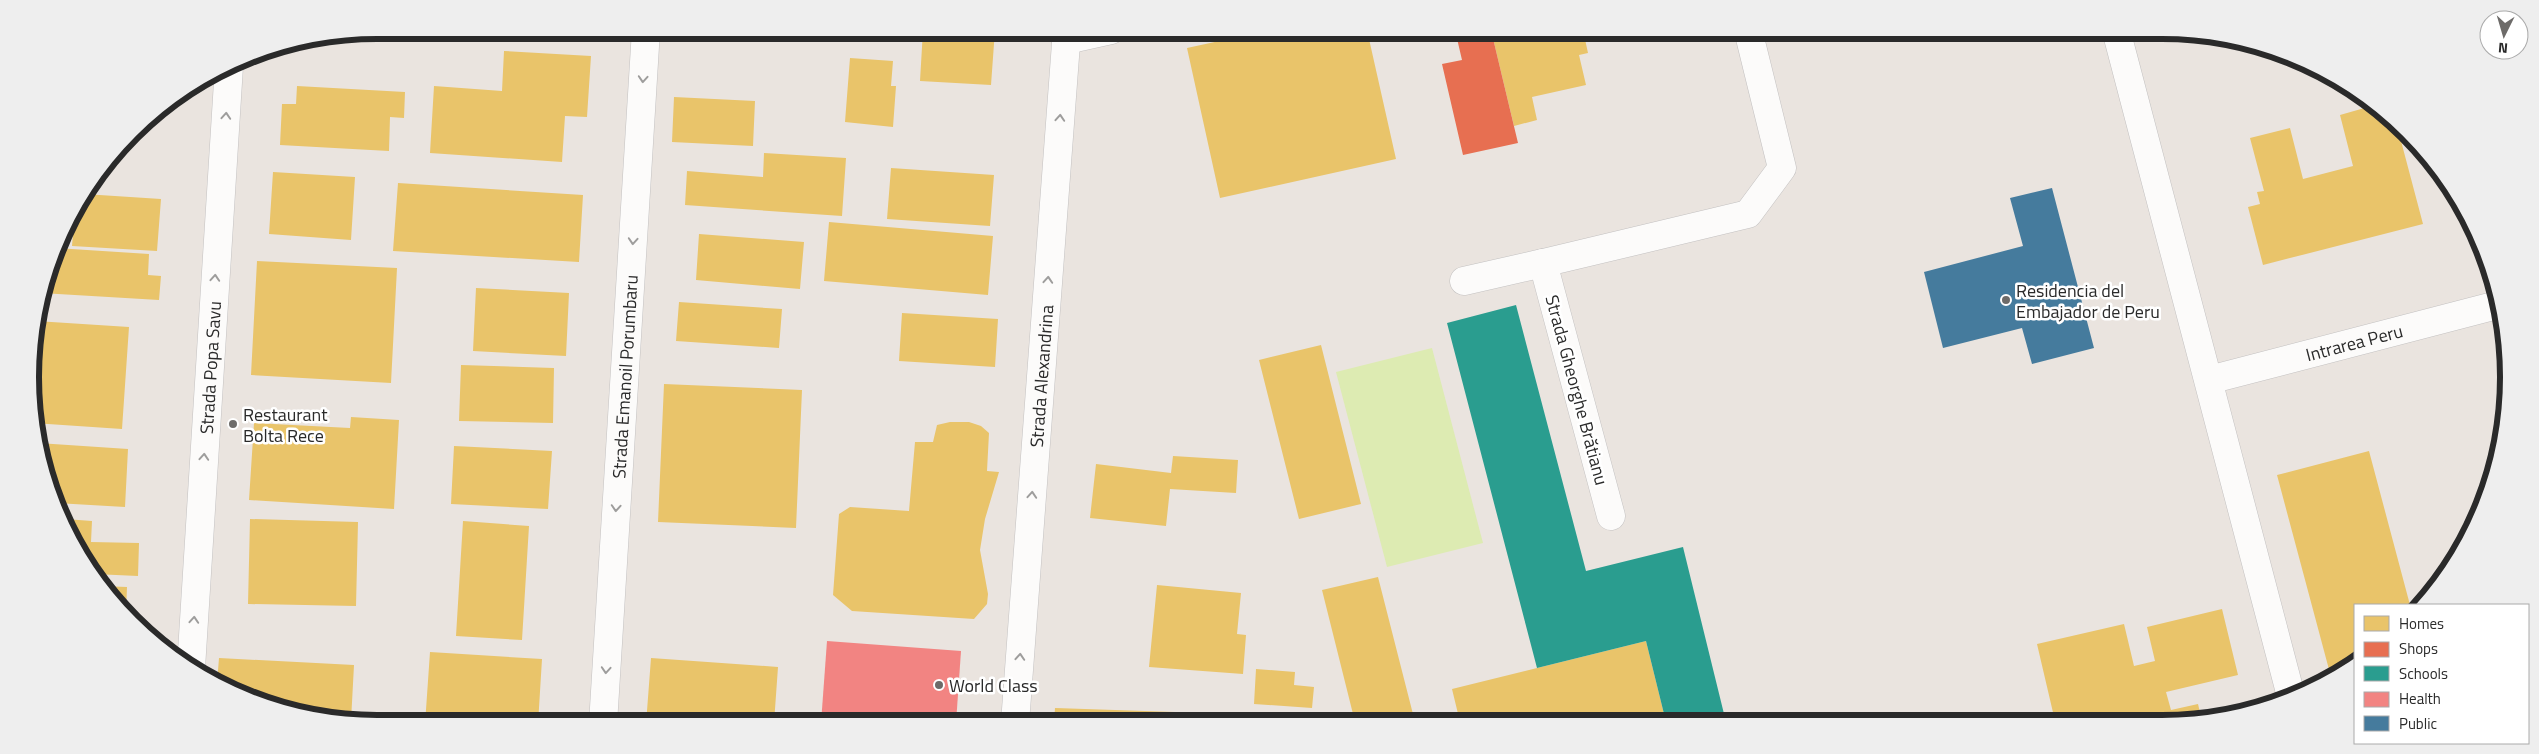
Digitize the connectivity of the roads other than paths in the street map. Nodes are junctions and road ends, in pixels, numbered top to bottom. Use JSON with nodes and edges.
{"nodes":[{"id":1,"x":645,"y":39,"type":"edge"},
{"id":2,"x":1066,"y":39,"type":"edge"},
{"id":3,"x":1750,"y":39,"type":"edge"},
{"id":4,"x":2118,"y":39,"type":"edge"},
{"id":5,"x":229,"y":73,"type":"edge"},
{"id":6,"x":1543,"y":263,"type":"junction"},
{"id":7,"x":1464,"y":281,"type":"dead end"},
{"id":8,"x":2493,"y":306,"type":"edge"},
{"id":9,"x":2209,"y":380,"type":"junction"},
{"id":10,"x":1610,"y":516,"type":"dead end"},
{"id":11,"x":191,"y":659,"type":"edge"},
{"id":12,"x":2290,"y":690,"type":"edge"},
{"id":13,"x":604,"y":715,"type":"edge"},
{"id":14,"x":1016,"y":715,"type":"edge"}],
"edges":[{"from":1,"to":13,"type":"street","name":"Strada Emanoil Porumbaru","one_way":true},
{"from":14,"to":2,"type":"street","name":"Strada Alexandrina","one_way":true},
{"from":3,"to":6,"type":"street"},
{"from":4,"to":9,"type":"street"},
{"from":11,"to":5,"type":"street","name":"Strada Popa Savu","one_way":true},
{"from":6,"to":7,"type":"street"},
{"from":6,"to":10,"type":"street","name":"Strada Gheorghe Brătianu"},
{"from":8,"to":9,"type":"street","name":"Intrarea Peru"},
{"from":9,"to":12,"type":"street"}]}
